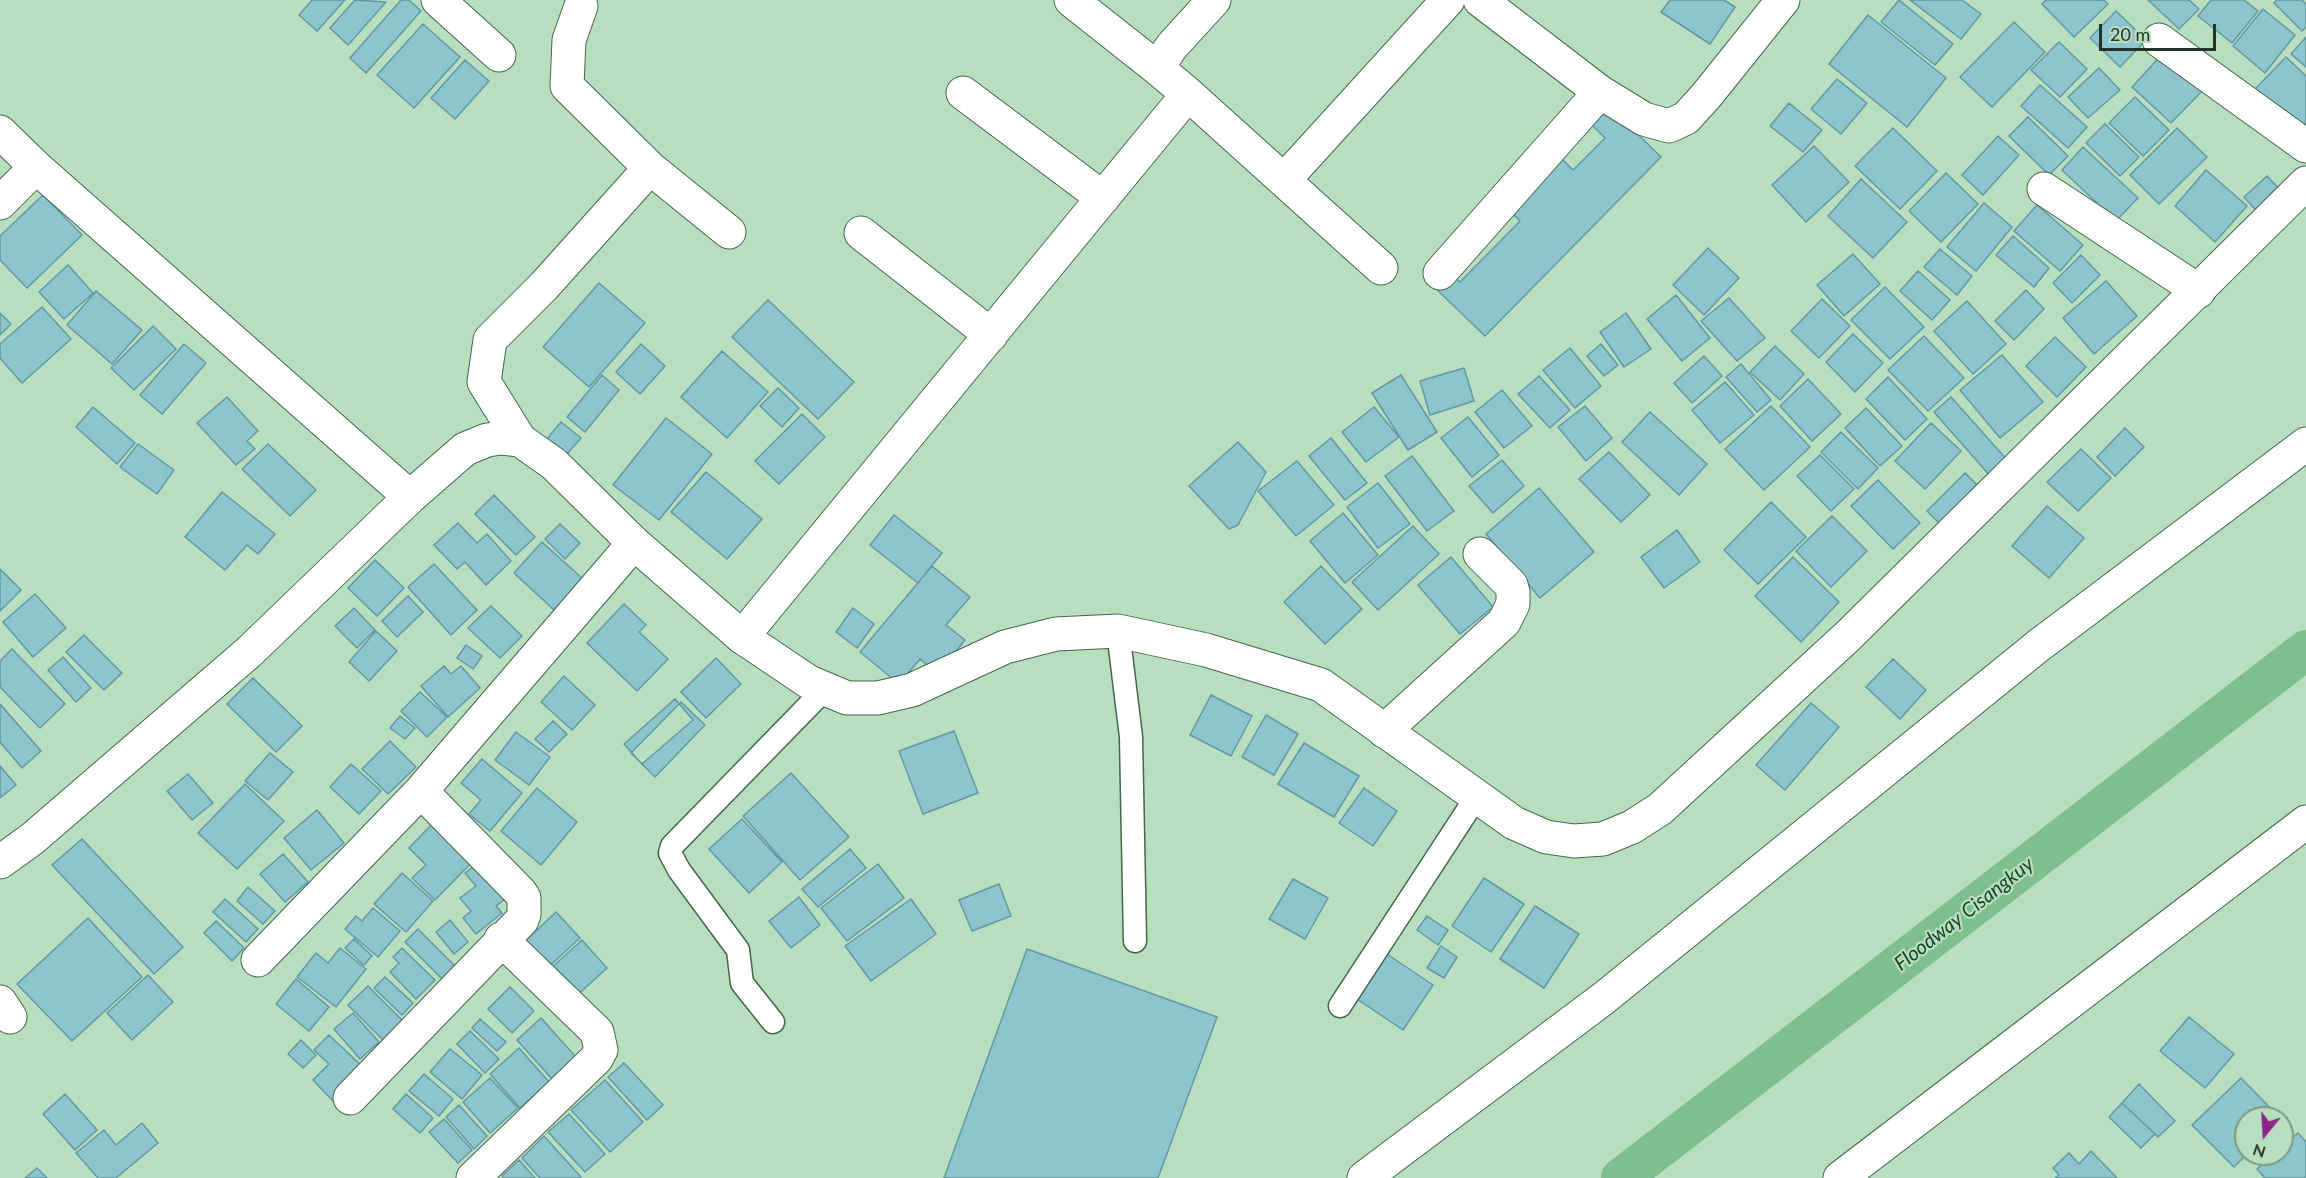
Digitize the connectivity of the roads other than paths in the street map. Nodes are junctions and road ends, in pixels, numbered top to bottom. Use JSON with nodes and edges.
{"nodes":[{"id":1,"x":438,"y":0,"type":"edge"},
{"id":2,"x":1071,"y":0,"type":"edge"},
{"id":3,"x":1214,"y":0,"type":"edge"},
{"id":4,"x":1448,"y":0,"type":"edge"},
{"id":5,"x":1480,"y":0,"type":"edge"},
{"id":6,"x":1783,"y":0,"type":"edge"},
{"id":7,"x":581,"y":6,"type":"dead end"},
{"id":8,"x":2159,"y":40,"type":"dead end"},
{"id":9,"x":499,"y":55,"type":"dead end"},
{"id":10,"x":1157,"y":68,"type":"junction"},
{"id":11,"x":1600,"y":92,"type":"junction"},
{"id":12,"x":963,"y":93,"type":"dead end"},
{"id":13,"x":1188,"y":94,"type":"junction"},
{"id":14,"x":0,"y":132,"type":"edge"},
{"id":15,"x":2306,"y":146,"type":"edge"},
{"id":16,"x":36,"y":167,"type":"junction"},
{"id":17,"x":651,"y":168,"type":"junction"},
{"id":18,"x":1286,"y":179,"type":"junction"},
{"id":19,"x":2306,"y":183,"type":"edge"},
{"id":20,"x":2044,"y":189,"type":"dead end"},
{"id":21,"x":1103,"y":198,"type":"junction"},
{"id":22,"x":0,"y":203,"type":"edge"},
{"id":23,"x":729,"y":232,"type":"dead end"},
{"id":24,"x":861,"y":232,"type":"dead end"},
{"id":25,"x":1381,"y":268,"type":"dead end"},
{"id":26,"x":1440,"y":273,"type":"dead end"},
{"id":27,"x":2199,"y":291,"type":"junction"},
{"id":28,"x":991,"y":335,"type":"junction"},
{"id":29,"x":520,"y":440,"type":"junction"},
{"id":30,"x":2306,"y":444,"type":"edge"},
{"id":31,"x":410,"y":497,"type":"junction"},
{"id":32,"x":634,"y":543,"type":"junction"},
{"id":33,"x":1480,"y":554,"type":"dead end"},
{"id":34,"x":1118,"y":631,"type":"junction"},
{"id":35,"x":742,"y":637,"type":"junction"},
{"id":36,"x":825,"y":689,"type":"junction"},
{"id":37,"x":1384,"y":731,"type":"junction"},
{"id":38,"x":421,"y":791,"type":"junction"},
{"id":39,"x":1477,"y":796,"type":"junction"},
{"id":40,"x":2306,"y":822,"type":"edge"},
{"id":41,"x":2,"y":856,"type":"edge"},
{"id":42,"x":501,"y":939,"type":"junction"},
{"id":43,"x":1136,"y":941,"type":"dead end"},
{"id":44,"x":258,"y":960,"type":"dead end"},
{"id":45,"x":1340,"y":1006,"type":"dead end"},
{"id":46,"x":773,"y":1022,"type":"dead end"},
{"id":47,"x":350,"y":1098,"type":"dead end"},
{"id":48,"x":473,"y":1178,"type":"edge"},
{"id":49,"x":1364,"y":1178,"type":"edge"},
{"id":50,"x":1840,"y":1178,"type":"edge"}],
"edges":[{"from":1,"to":9,"type":"street"},
{"from":2,"to":10,"type":"street"},
{"from":3,"to":10,"type":"street"},
{"from":4,"to":18,"type":"street"},
{"from":5,"to":11,"type":"street"},
{"from":6,"to":11,"type":"street"},
{"from":7,"to":17,"type":"street"},
{"from":8,"to":15,"type":"street"},
{"from":10,"to":13,"type":"street"},
{"from":11,"to":26,"type":"street"},
{"from":12,"to":21,"type":"street"},
{"from":13,"to":18,"type":"street"},
{"from":13,"to":21,"type":"street"},
{"from":14,"to":16,"type":"street"},
{"from":16,"to":22,"type":"street"},
{"from":16,"to":31,"type":"street"},
{"from":17,"to":23,"type":"street"},
{"from":17,"to":29,"type":"street"},
{"from":18,"to":25,"type":"street"},
{"from":19,"to":27,"type":"street"},
{"from":20,"to":27,"type":"street"},
{"from":21,"to":28,"type":"street"},
{"from":24,"to":28,"type":"street"},
{"from":27,"to":39,"type":"street"},
{"from":28,"to":35,"type":"street"},
{"from":29,"to":31,"type":"street"},
{"from":29,"to":32,"type":"street"},
{"from":30,"to":49,"type":"street"},
{"from":31,"to":41,"type":"street"},
{"from":32,"to":35,"type":"street"},
{"from":32,"to":38,"type":"street"},
{"from":33,"to":37,"type":"street"},
{"from":34,"to":36,"type":"street"},
{"from":34,"to":37,"type":"street"},
{"from":34,"to":43,"type":"lane"},
{"from":35,"to":36,"type":"street"},
{"from":36,"to":46,"type":"lane"},
{"from":37,"to":39,"type":"street"},
{"from":38,"to":42,"type":"street"},
{"from":38,"to":44,"type":"street"},
{"from":39,"to":45,"type":"lane"},
{"from":40,"to":50,"type":"street"},
{"from":42,"to":47,"type":"street"},
{"from":42,"to":48,"type":"street"}]}
